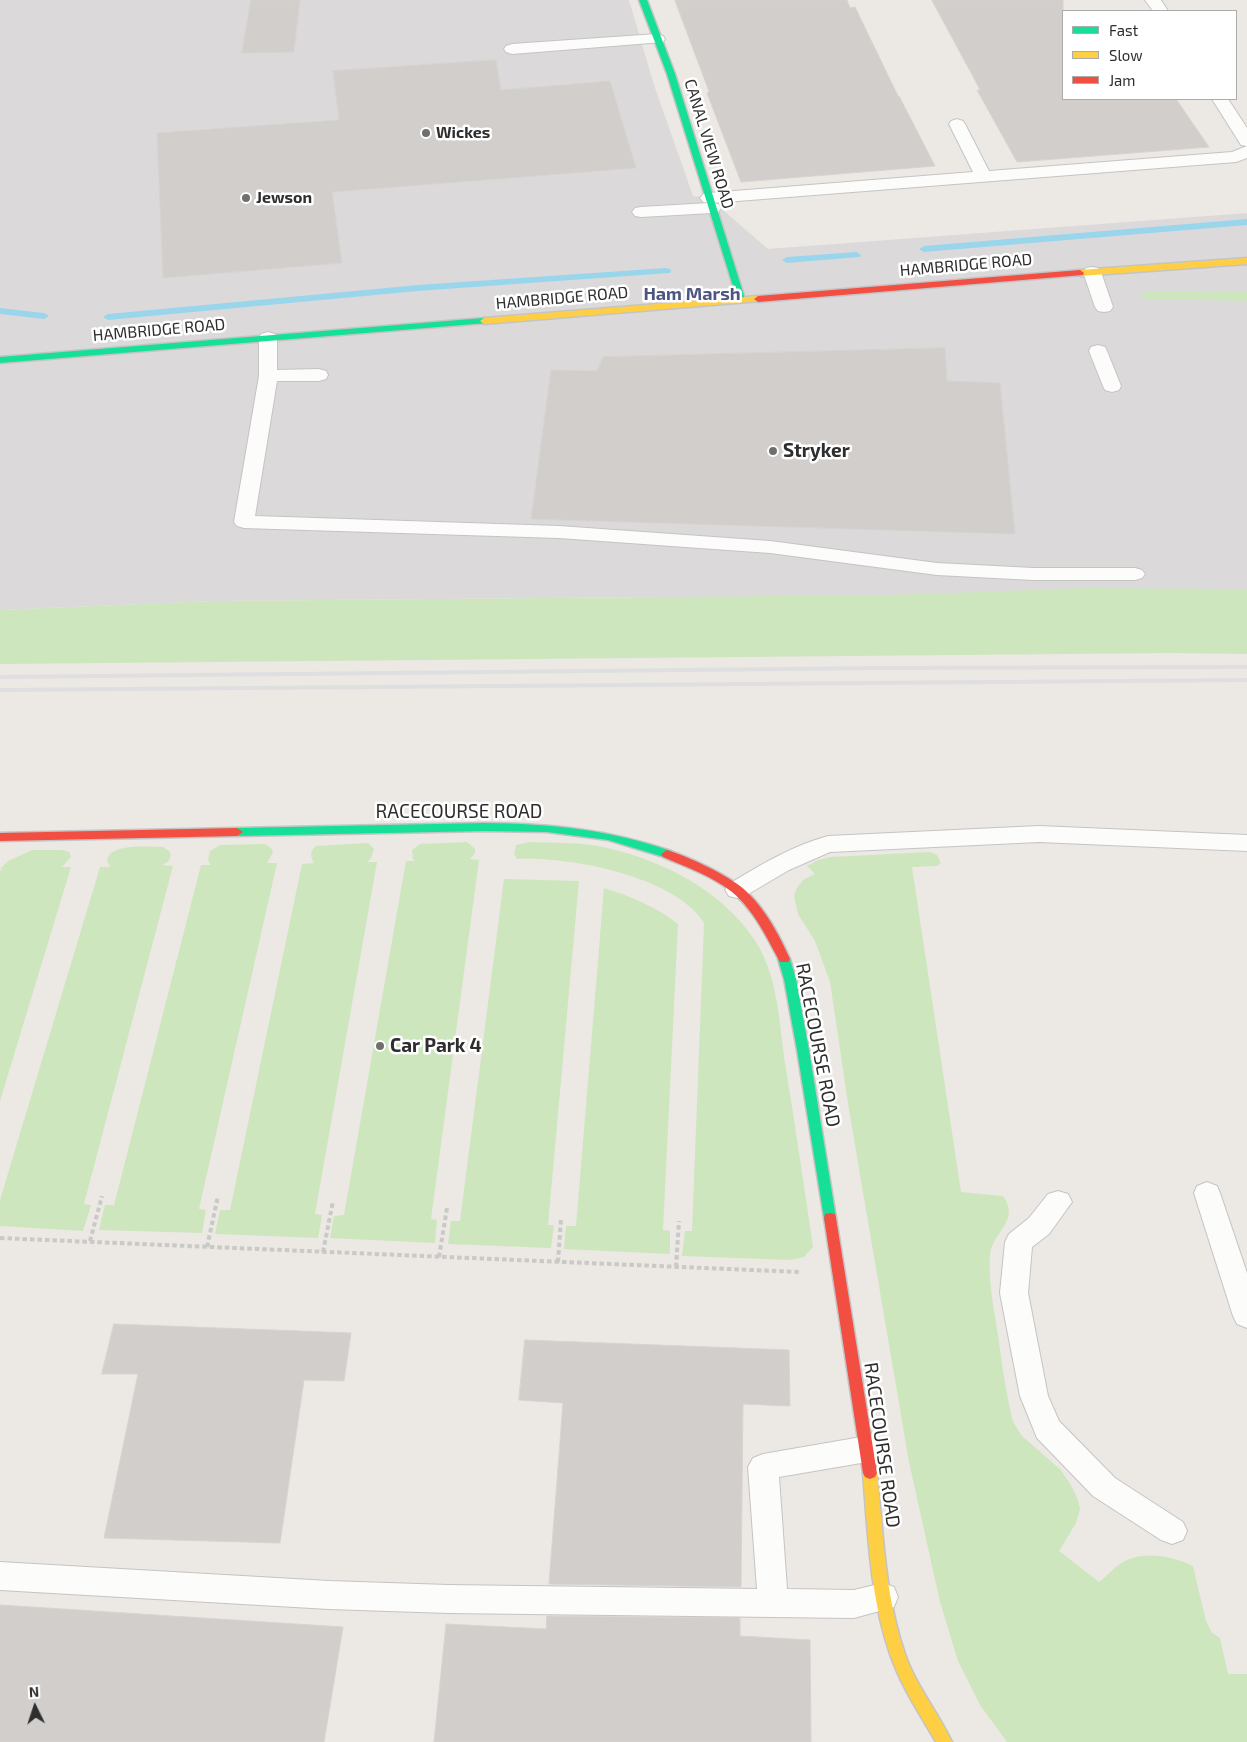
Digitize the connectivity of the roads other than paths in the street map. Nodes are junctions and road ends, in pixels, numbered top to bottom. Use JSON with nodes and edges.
{"nodes":[{"id":1,"x":643,"y":0,"type":"edge"},
{"id":2,"x":657,"y":38,"type":"junction"},
{"id":3,"x":512,"y":49,"type":"dead end"},
{"id":4,"x":1221,"y":100,"type":"edge"},
{"id":5,"x":957,"y":124,"type":"dead end"},
{"id":6,"x":1247,"y":141,"type":"edge"},
{"id":7,"x":1247,"y":151,"type":"edge"},
{"id":8,"x":984,"y":177,"type":"junction"},
{"id":9,"x":710,"y":203,"type":"junction"},
{"id":10,"x":641,"y":212,"type":"dead end"},
{"id":11,"x":1247,"y":261,"type":"edge"},
{"id":12,"x":1092,"y":272,"type":"junction"},
{"id":13,"x":741,"y":299,"type":"junction"},
{"id":14,"x":1104,"y":307,"type":"dead end"},
{"id":15,"x":268,"y":338,"type":"junction"},
{"id":16,"x":1098,"y":351,"type":"dead end"},
{"id":17,"x":0,"y":360,"type":"edge"},
{"id":18,"x":268,"y":376,"type":"junction"},
{"id":19,"x":319,"y":376,"type":"dead end"},
{"id":20,"x":1112,"y":386,"type":"dead end"},
{"id":21,"x":1135,"y":574,"type":"dead end"},
{"id":22,"x":0,"y":837,"type":"edge"},
{"id":23,"x":1247,"y":843,"type":"edge"},
{"id":24,"x":737,"y":890,"type":"junction"},
{"id":25,"x":1207,"y":1193,"type":"dead end"},
{"id":26,"x":1058,"y":1202,"type":"dead end"},
{"id":27,"x":1247,"y":1316,"type":"edge"},
{"id":28,"x":867,"y":1448,"type":"junction"},
{"id":29,"x":1172,"y":1531,"type":"dead end"},
{"id":30,"x":0,"y":1576,"type":"edge"},
{"id":31,"x":884,"y":1597,"type":"junction"},
{"id":32,"x":773,"y":1603,"type":"junction"},
{"id":33,"x":944,"y":1742,"type":"edge"}],
"edges":[{"from":1,"to":2,"type":"street","name":"CANAL VIEW ROAD"},
{"from":2,"to":3,"type":"lane"},
{"from":2,"to":9,"type":"street","name":"CANAL VIEW ROAD"},
{"from":4,"to":6,"type":"lane"},
{"from":5,"to":8,"type":"lane"},
{"from":7,"to":8,"type":"lane"},
{"from":8,"to":9,"type":"lane"},
{"from":9,"to":10,"type":"lane"},
{"from":9,"to":13,"type":"street","name":"CANAL VIEW ROAD"},
{"from":11,"to":12,"type":"street","name":"HAMBRIDGE ROAD"},
{"from":12,"to":13,"type":"street","name":"HAMBRIDGE ROAD"},
{"from":12,"to":14,"type":"lane"},
{"from":13,"to":15,"type":"street","name":"HAMBRIDGE ROAD"},
{"from":15,"to":17,"type":"street","name":"HAMBRIDGE ROAD"},
{"from":15,"to":18,"type":"lane"},
{"from":16,"to":20,"type":"lane"},
{"from":18,"to":19,"type":"lane"},
{"from":18,"to":21,"type":"lane"},
{"from":22,"to":24,"type":"street","name":"RACECOURSE ROAD"},
{"from":23,"to":24,"type":"lane"},
{"from":24,"to":28,"type":"street","name":"RACECOURSE ROAD"},
{"from":25,"to":27,"type":"lane"},
{"from":26,"to":29,"type":"lane"},
{"from":28,"to":31,"type":"street","name":"RACECOURSE ROAD"},
{"from":28,"to":32,"type":"lane"},
{"from":30,"to":32,"type":"lane"},
{"from":31,"to":32,"type":"lane"},
{"from":31,"to":33,"type":"street","name":"RACECOURSE ROAD"}]}
